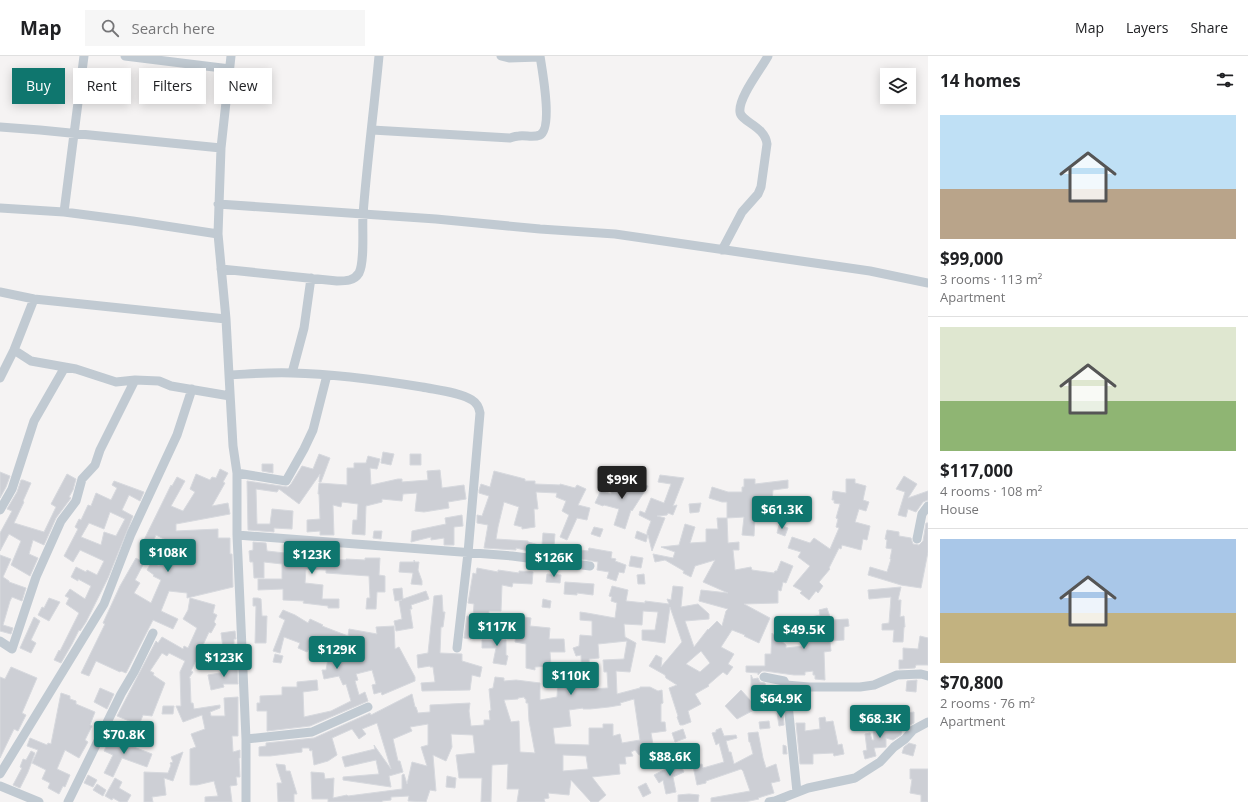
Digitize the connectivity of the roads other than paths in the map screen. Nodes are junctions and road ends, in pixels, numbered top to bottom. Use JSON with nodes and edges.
{"nodes":[{"id":1,"x":84,"y":56,"type":"edge"},
{"id":2,"x":125,"y":56,"type":"edge"},
{"id":3,"x":231,"y":56,"type":"edge"},
{"id":4,"x":378,"y":56,"type":"edge"},
{"id":5,"x":501,"y":56,"type":"edge"},
{"id":6,"x":768,"y":56,"type":"edge"},
{"id":7,"x":540,"y":57,"type":"edge"},
{"id":8,"x":222,"y":68,"type":"edge"},
{"id":9,"x":230,"y":68,"type":"edge"},
{"id":10,"x":226,"y":104,"type":"edge"},
{"id":11,"x":0,"y":127,"type":"edge"},
{"id":12,"x":372,"y":130,"type":"junction"},
{"id":13,"x":74,"y":133,"type":"junction"},
{"id":14,"x":221,"y":148,"type":"junction"},
{"id":15,"x":218,"y":204,"type":"junction"},
{"id":16,"x":0,"y":208,"type":"edge"},
{"id":17,"x":64,"y":212,"type":"junction"},
{"id":18,"x":363,"y":215,"type":"junction"},
{"id":19,"x":218,"y":234,"type":"junction"},
{"id":20,"x":722,"y":250,"type":"junction"},
{"id":21,"x":221,"y":269,"type":"junction"},
{"id":22,"x":310,"y":278,"type":"junction"},
{"id":23,"x":928,"y":283,"type":"edge"},
{"id":24,"x":0,"y":292,"type":"edge"},
{"id":25,"x":34,"y":299,"type":"junction"},
{"id":26,"x":226,"y":319,"type":"junction"},
{"id":27,"x":14,"y":350,"type":"junction"},
{"id":28,"x":65,"y":367,"type":"junction"},
{"id":29,"x":292,"y":373,"type":"junction"},
{"id":30,"x":229,"y":375,"type":"junction"},
{"id":31,"x":327,"y":375,"type":"junction"},
{"id":32,"x":0,"y":378,"type":"edge"},
{"id":33,"x":134,"y":380,"type":"junction"},
{"id":34,"x":192,"y":389,"type":"junction"},
{"id":35,"x":230,"y":396,"type":"junction"},
{"id":36,"x":237,"y":473,"type":"junction"},
{"id":37,"x":928,"y":506,"type":"edge"},
{"id":38,"x":0,"y":510,"type":"edge"},
{"id":39,"x":237,"y":535,"type":"junction"},
{"id":40,"x":917,"y":539,"type":"dead end"},
{"id":41,"x":468,"y":553,"type":"junction"},
{"id":42,"x":590,"y":566,"type":"dead end"},
{"id":43,"x":153,"y":632,"type":"dead end"},
{"id":44,"x":0,"y":641,"type":"edge"},
{"id":45,"x":457,"y":648,"type":"dead end"},
{"id":46,"x":764,"y":676,"type":"dead end"},
{"id":47,"x":928,"y":676,"type":"edge"},
{"id":48,"x":786,"y":685,"type":"junction"},
{"id":49,"x":368,"y":707,"type":"dead end"},
{"id":50,"x":928,"y":722,"type":"edge"},
{"id":51,"x":246,"y":739,"type":"junction"},
{"id":52,"x":0,"y":774,"type":"edge"},
{"id":53,"x":0,"y":786,"type":"edge"},
{"id":54,"x":797,"y":792,"type":"junction"},
{"id":55,"x":39,"y":802,"type":"edge"},
{"id":56,"x":68,"y":802,"type":"edge"},
{"id":57,"x":246,"y":802,"type":"edge"},
{"id":58,"x":769,"y":802,"type":"edge"}],
"edges":[{"from":1,"to":13,"type":"street"},
{"from":2,"to":8,"type":"street"},
{"from":3,"to":9,"type":"street"},
{"from":4,"to":12,"type":"street"},
{"from":5,"to":7,"type":"street"},
{"from":6,"to":20,"type":"street"},
{"from":7,"to":12,"type":"street"},
{"from":10,"to":14,"type":"street"},
{"from":11,"to":13,"type":"street"},
{"from":12,"to":18,"type":"street"},
{"from":13,"to":14,"type":"street"},
{"from":13,"to":17,"type":"street"},
{"from":14,"to":15,"type":"street"},
{"from":15,"to":18,"type":"street"},
{"from":15,"to":19,"type":"street"},
{"from":16,"to":17,"type":"street"},
{"from":17,"to":19,"type":"street"},
{"from":18,"to":20,"type":"street"},
{"from":18,"to":22,"type":"street"},
{"from":19,"to":21,"type":"street"},
{"from":20,"to":23,"type":"street"},
{"from":21,"to":22,"type":"street"},
{"from":21,"to":26,"type":"street"},
{"from":22,"to":29,"type":"street"},
{"from":24,"to":25,"type":"street"},
{"from":25,"to":26,"type":"street"},
{"from":25,"to":27,"type":"street"},
{"from":26,"to":30,"type":"street"},
{"from":27,"to":28,"type":"street"},
{"from":27,"to":32,"type":"street"},
{"from":28,"to":33,"type":"street"},
{"from":28,"to":38,"type":"street"},
{"from":29,"to":30,"type":"street"},
{"from":29,"to":31,"type":"street"},
{"from":30,"to":35,"type":"street"},
{"from":31,"to":36,"type":"street"},
{"from":31,"to":41,"type":"street"},
{"from":33,"to":34,"type":"street"},
{"from":33,"to":44,"type":"street"},
{"from":34,"to":35,"type":"street"},
{"from":34,"to":52,"type":"street"},
{"from":35,"to":36,"type":"street"},
{"from":36,"to":39,"type":"street"},
{"from":37,"to":40,"type":"street"},
{"from":39,"to":41,"type":"street"},
{"from":39,"to":51,"type":"street"},
{"from":41,"to":42,"type":"street"},
{"from":41,"to":45,"type":"street"},
{"from":43,"to":56,"type":"street"},
{"from":46,"to":48,"type":"street"},
{"from":47,"to":48,"type":"street"},
{"from":48,"to":54,"type":"street"},
{"from":49,"to":51,"type":"street"},
{"from":50,"to":54,"type":"street"},
{"from":51,"to":57,"type":"street"},
{"from":53,"to":55,"type":"street"},
{"from":54,"to":58,"type":"street"}]}
